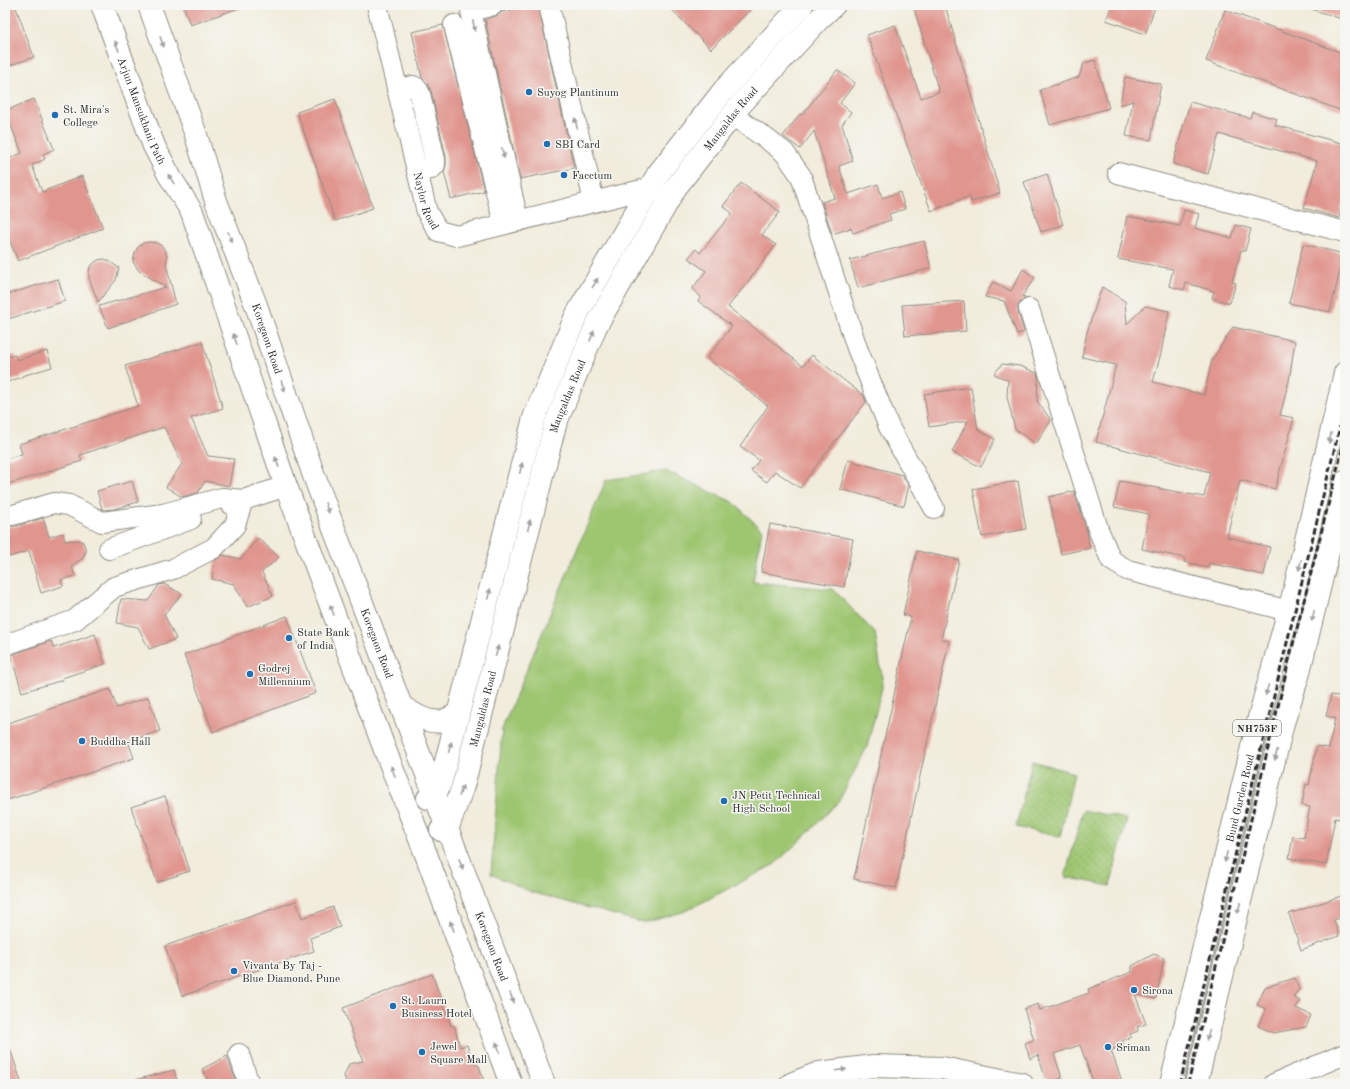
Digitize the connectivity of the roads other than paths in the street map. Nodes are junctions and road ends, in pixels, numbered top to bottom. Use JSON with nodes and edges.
{"nodes":[{"id":1,"x":102,"y":5,"type":"edge"},
{"id":2,"x":149,"y":5,"type":"edge"},
{"id":3,"x":377,"y":5,"type":"edge"},
{"id":4,"x":493,"y":5,"type":"edge"},
{"id":5,"x":549,"y":5,"type":"edge"},
{"id":6,"x":802,"y":5,"type":"edge"},
{"id":7,"x":834,"y":5,"type":"edge"},
{"id":8,"x":454,"y":25,"type":"dead end"},
{"id":9,"x":732,"y":116,"type":"junction"},
{"id":10,"x":1118,"y":173,"type":"dead end"},
{"id":11,"x":650,"y":188,"type":"junction"},
{"id":12,"x":669,"y":199,"type":"junction"},
{"id":13,"x":594,"y":202,"type":"junction"},
{"id":14,"x":511,"y":222,"type":"junction"},
{"id":15,"x":1345,"y":232,"type":"edge"},
{"id":16,"x":1029,"y":309,"type":"dead end"},
{"id":17,"x":1345,"y":373,"type":"edge"},
{"id":18,"x":1345,"y":482,"type":"edge"},
{"id":19,"x":286,"y":486,"type":"junction"},
{"id":20,"x":244,"y":500,"type":"junction"},
{"id":21,"x":934,"y":508,"type":"dead end"},
{"id":22,"x":13,"y":515,"type":"dead end"},
{"id":23,"x":109,"y":549,"type":"dead end"},
{"id":24,"x":1289,"y":611,"type":"junction"},
{"id":25,"x":5,"y":645,"type":"edge"},
{"id":26,"x":401,"y":706,"type":"junction"},
{"id":27,"x":458,"y":714,"type":"junction"},
{"id":28,"x":435,"y":795,"type":"junction"},
{"id":29,"x":407,"y":808,"type":"junction"},
{"id":30,"x":448,"y":827,"type":"junction"},
{"id":31,"x":419,"y":838,"type":"junction"},
{"id":32,"x":239,"y":1054,"type":"dead end"},
{"id":33,"x":1345,"y":1054,"type":"edge"},
{"id":34,"x":249,"y":1084,"type":"edge"},
{"id":35,"x":511,"y":1084,"type":"edge"},
{"id":36,"x":544,"y":1084,"type":"edge"},
{"id":37,"x":791,"y":1084,"type":"edge"},
{"id":38,"x":1022,"y":1084,"type":"edge"},
{"id":39,"x":1171,"y":1084,"type":"edge"},
{"id":40,"x":1196,"y":1084,"type":"edge"},
{"id":41,"x":1274,"y":1084,"type":"edge"}],
"edges":[{"from":19,"to":1,"type":"main road","name":"Arjun Mansukhani Path","one_way":true},
{"from":2,"to":26,"type":"main road","name":"Koregaon Road","one_way":true},
{"from":3,"to":14,"type":"street","name":"Naylor Road"},
{"from":4,"to":14,"type":"street","one_way":true},
{"from":13,"to":5,"type":"street","one_way":true},
{"from":6,"to":11,"type":"main road","name":"Mangaldas Road"},
{"from":7,"to":9,"type":"main road","name":"Mangaldas Road"},
{"from":8,"to":14,"type":"street"},
{"from":9,"to":12,"type":"main road","name":"Mangaldas Road"},
{"from":9,"to":21,"type":"street"},
{"from":10,"to":15,"type":"street"},
{"from":11,"to":12,"type":"street"},
{"from":11,"to":13,"type":"street","name":"Naylor Road"},
{"from":27,"to":11,"type":"main road","name":"Mangaldas Road","one_way":true},
{"from":30,"to":12,"type":"main road","name":"Mangaldas Road","one_way":true},
{"from":13,"to":14,"type":"street","name":"Naylor Road"},
{"from":16,"to":24,"type":"street"},
{"from":17,"to":24,"type":"main road","name":"Bund Garden Road","number":"NH753F","one_way":true},
{"from":18,"to":40,"type":"main road","number":"NH753F","one_way":true},
{"from":19,"to":20,"type":"street"},
{"from":29,"to":19,"type":"main road","one_way":true},
{"from":20,"to":22,"type":"street"},
{"from":20,"to":23,"type":"street"},
{"from":20,"to":25,"type":"street"},
{"from":24,"to":39,"type":"main road","name":"Bund Garden Road","number":"NH753F","one_way":true},
{"from":26,"to":27,"type":"main road"},
{"from":26,"to":28,"type":"main road","name":"Koregaon Road"},
{"from":28,"to":27,"type":"main road","name":"Mangaldas Road","one_way":true},
{"from":28,"to":29,"type":"main road"},
{"from":28,"to":30,"type":"main road","name":"Koregaon Road"},
{"from":29,"to":31,"type":"main road"},
{"from":30,"to":31,"type":"main road"},
{"from":30,"to":36,"type":"main road","name":"Koregaon Road","one_way":true},
{"from":35,"to":31,"type":"main road","one_way":true},
{"from":32,"to":34,"type":"street"},
{"from":33,"to":41,"type":"street"},
{"from":37,"to":38,"type":"main road","one_way":true}]}
